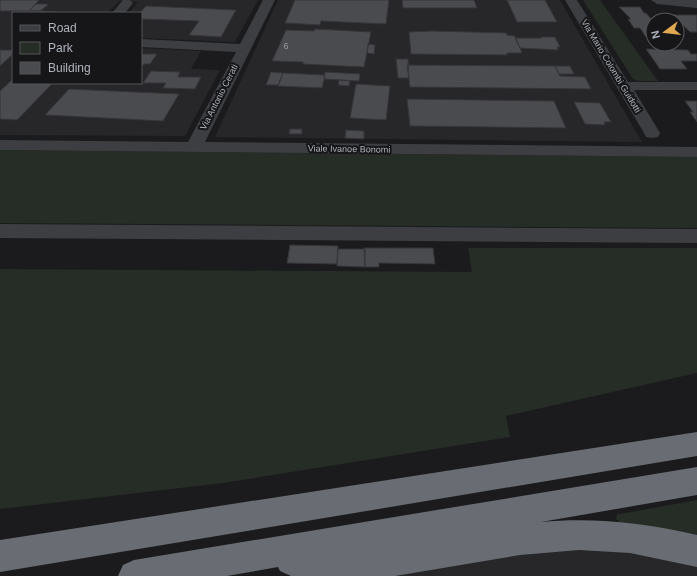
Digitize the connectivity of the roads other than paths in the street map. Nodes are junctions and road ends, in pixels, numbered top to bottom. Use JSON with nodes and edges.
{"nodes":[{"id":1,"x":268,"y":0,"type":"edge"},
{"id":2,"x":572,"y":0,"type":"edge"},
{"id":3,"x":657,"y":0,"type":"edge"},
{"id":4,"x":127,"y":3,"type":"dead end"},
{"id":5,"x":697,"y":4,"type":"edge"},
{"id":6,"x":119,"y":12,"type":"edge"},
{"id":7,"x":142,"y":43,"type":"edge"},
{"id":8,"x":244,"y":48,"type":"junction"},
{"id":9,"x":623,"y":86,"type":"junction"},
{"id":10,"x":697,"y":86,"type":"edge"},
{"id":11,"x":652,"y":133,"type":"dead end"},
{"id":12,"x":0,"y":145,"type":"edge"},
{"id":13,"x":194,"y":147,"type":"junction"},
{"id":14,"x":697,"y":152,"type":"edge"},
{"id":15,"x":0,"y":231,"type":"edge"},
{"id":16,"x":697,"y":236,"type":"edge"},
{"id":17,"x":697,"y":444,"type":"edge"},
{"id":18,"x":697,"y":481,"type":"edge"},
{"id":19,"x":697,"y":551,"type":"edge"},
{"id":20,"x":0,"y":556,"type":"edge"},
{"id":21,"x":210,"y":563,"type":"junction"},
{"id":22,"x":134,"y":576,"type":"edge"}],
"edges":[{"from":1,"to":8,"type":"street","name":"Via Antonio Cerati"},
{"from":2,"to":9,"type":"street","name":"Via Mario Colombi Guidotti"},
{"from":3,"to":5,"type":"street"},
{"from":4,"to":6,"type":"street"},
{"from":7,"to":8,"type":"street","name":"Via Antonio Cerati"},
{"from":8,"to":13,"type":"street","name":"Via Antonio Cerati"},
{"from":9,"to":10,"type":"street"},
{"from":9,"to":11,"type":"street","name":"Via Mario Colombi Guidotti"},
{"from":12,"to":13,"type":"street","name":"Viale Ivanoe Bonomi"},
{"from":13,"to":14,"type":"street","name":"Viale Ivanoe Bonomi"},
{"from":15,"to":16,"type":"street"},
{"from":17,"to":20,"type":"highway"},
{"from":18,"to":21,"type":"highway"},
{"from":19,"to":21,"type":"highway"},
{"from":21,"to":22,"type":"highway"}]}
